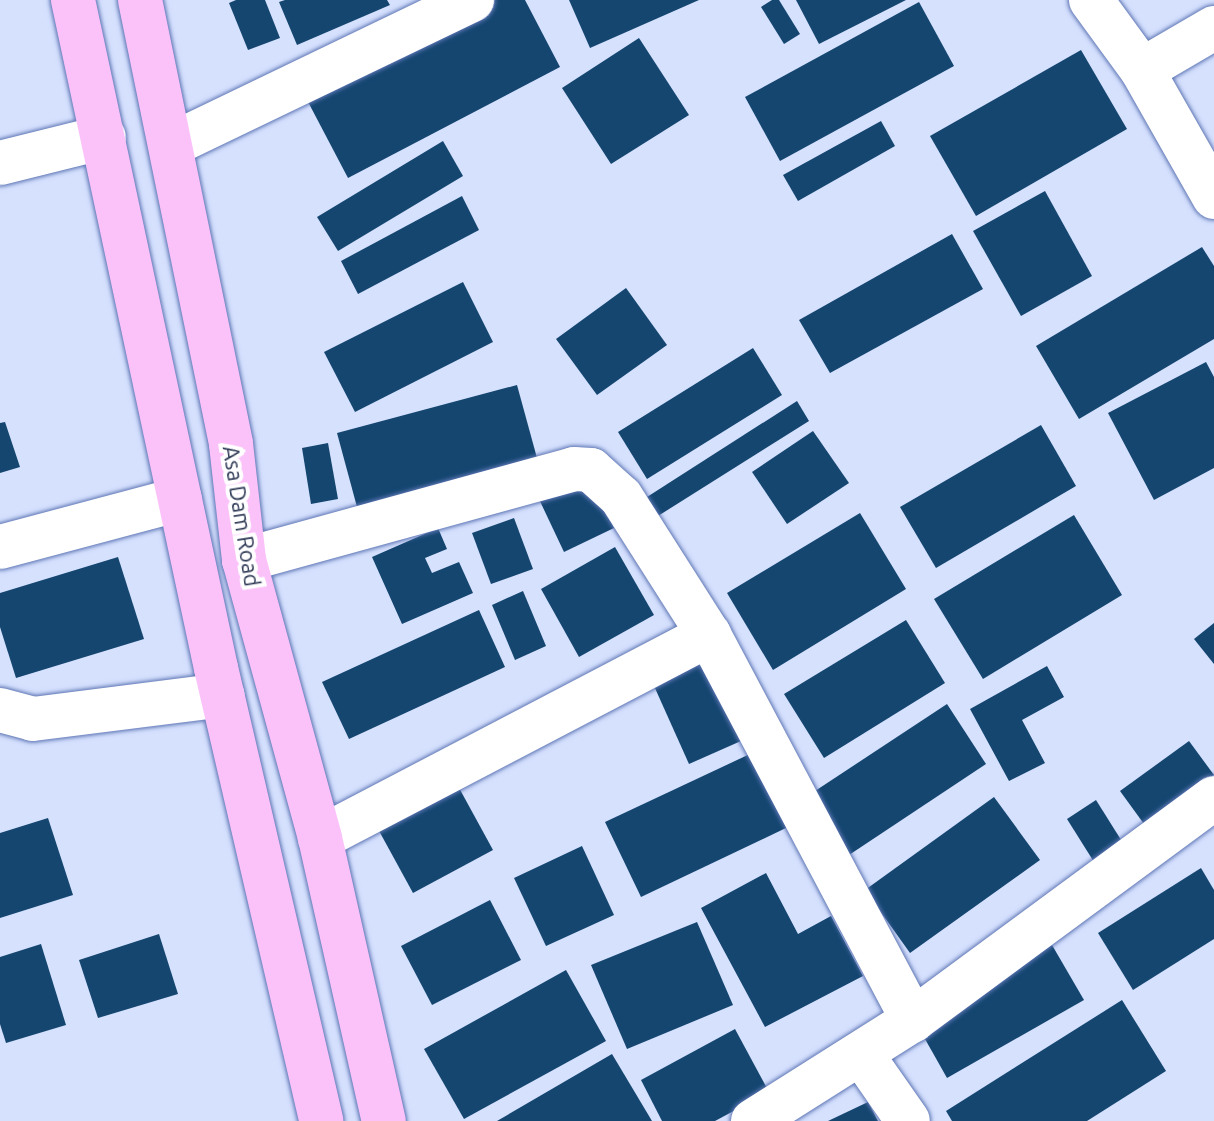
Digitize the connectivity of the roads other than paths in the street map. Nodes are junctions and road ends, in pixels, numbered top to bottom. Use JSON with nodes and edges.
{"nodes":[{"id":1,"x":73,"y":0,"type":"edge"},
{"id":2,"x":140,"y":0,"type":"edge"},
{"id":3,"x":472,"y":0,"type":"edge"},
{"id":4,"x":1091,"y":0,"type":"edge"},
{"id":5,"x":1214,"y":28,"type":"edge"},
{"id":6,"x":1142,"y":70,"type":"junction"},
{"id":7,"x":104,"y":137,"type":"junction"},
{"id":8,"x":173,"y":144,"type":"junction"},
{"id":9,"x":0,"y":163,"type":"edge"},
{"id":10,"x":1214,"y":197,"type":"edge"},
{"id":11,"x":231,"y":444,"type":"junction"},
{"id":12,"x":176,"y":478,"type":"junction"},
{"id":13,"x":0,"y":547,"type":"edge"},
{"id":14,"x":244,"y":560,"type":"junction"},
{"id":15,"x":709,"y":635,"type":"junction"},
{"id":16,"x":222,"y":695,"type":"junction"},
{"id":17,"x":0,"y":710,"type":"edge"},
{"id":18,"x":1214,"y":798,"type":"edge"},
{"id":19,"x":320,"y":838,"type":"junction"},
{"id":20,"x":913,"y":1020,"type":"junction"},
{"id":21,"x":862,"y":1055,"type":"junction"},
{"id":22,"x":321,"y":1121,"type":"edge"},
{"id":23,"x":384,"y":1121,"type":"edge"},
{"id":24,"x":753,"y":1121,"type":"edge"},
{"id":25,"x":908,"y":1121,"type":"edge"}],
"edges":[{"from":1,"to":7,"type":"main road"},
{"from":2,"to":8,"type":"main road","name":"Asa Dam Road"},
{"from":3,"to":8,"type":"street"},
{"from":4,"to":6,"type":"street"},
{"from":5,"to":6,"type":"street"},
{"from":6,"to":10,"type":"street"},
{"from":7,"to":9,"type":"street"},
{"from":7,"to":12,"type":"main road"},
{"from":8,"to":11,"type":"main road","name":"Asa Dam Road"},
{"from":11,"to":12,"type":"main road"},
{"from":11,"to":14,"type":"main road","name":"Asa Dam Road"},
{"from":12,"to":13,"type":"street"},
{"from":12,"to":16,"type":"main road"},
{"from":14,"to":15,"type":"street"},
{"from":14,"to":19,"type":"main road","name":"Asa Dam Road"},
{"from":15,"to":19,"type":"street"},
{"from":15,"to":20,"type":"street"},
{"from":16,"to":17,"type":"street"},
{"from":16,"to":22,"type":"main road"},
{"from":18,"to":20,"type":"street"},
{"from":19,"to":23,"type":"main road","name":"Asa Dam Road"},
{"from":20,"to":21,"type":"street"},
{"from":21,"to":24,"type":"street"},
{"from":21,"to":25,"type":"street"}]}
